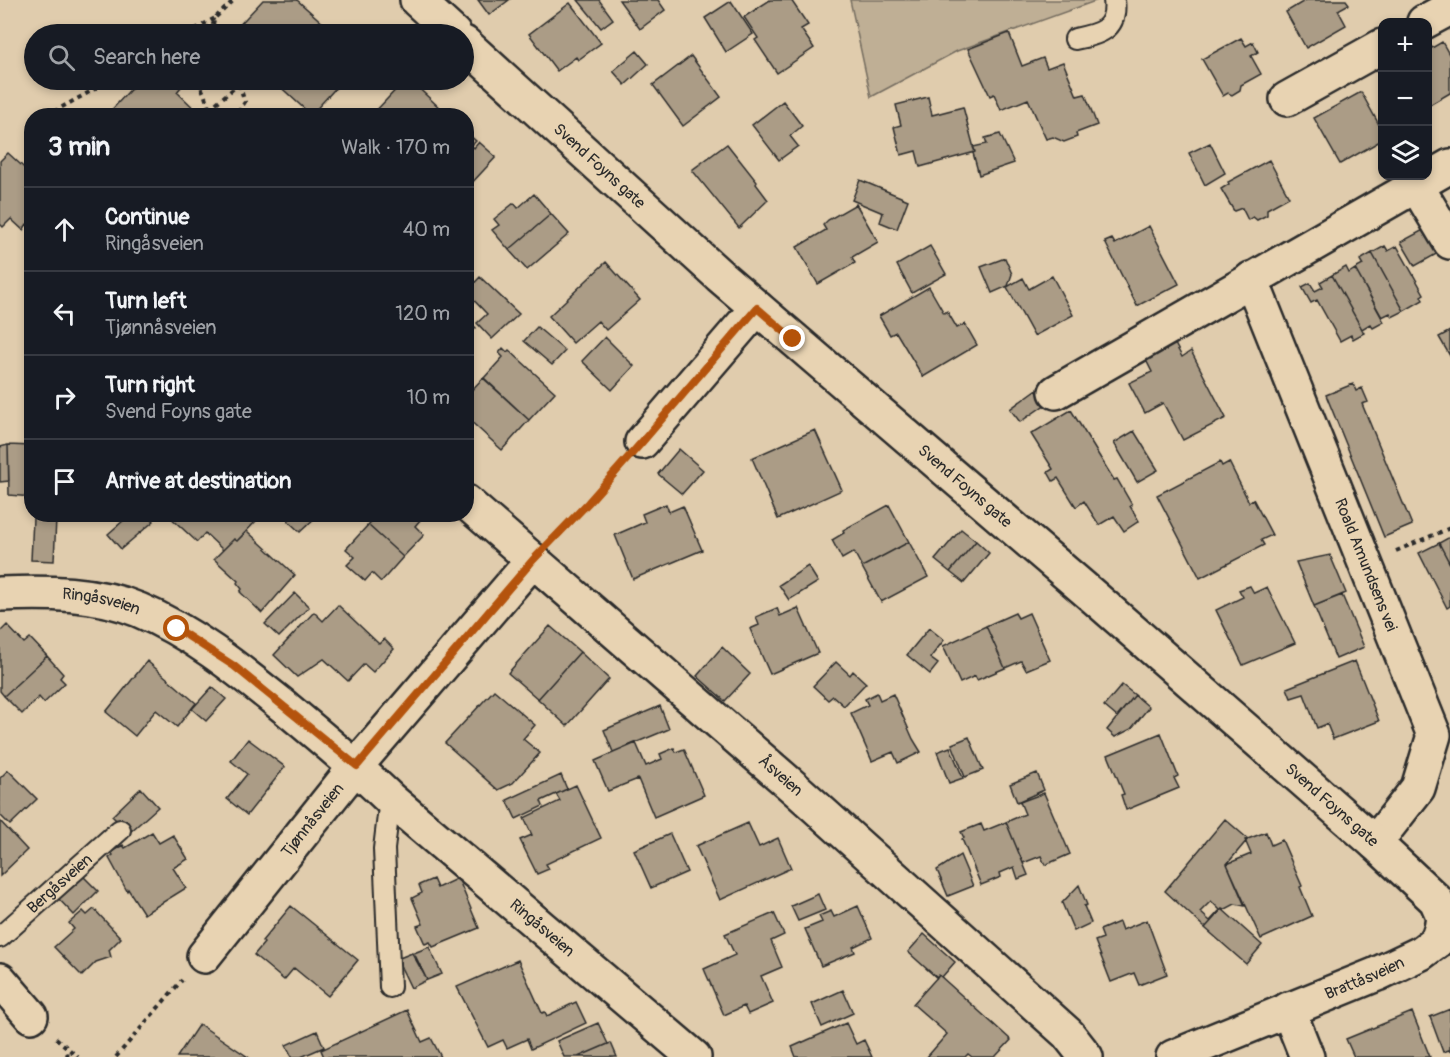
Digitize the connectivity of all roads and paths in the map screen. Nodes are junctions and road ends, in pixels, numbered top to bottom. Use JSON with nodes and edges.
{"nodes":[{"id":1,"x":234,"y":0,"type":"edge"},
{"id":2,"x":417,"y":0,"type":"edge"},
{"id":3,"x":1114,"y":0,"type":"edge"},
{"id":4,"x":1450,"y":8,"type":"edge"},
{"id":5,"x":216,"y":18,"type":"junction"},
{"id":6,"x":1431,"y":18,"type":"edge"},
{"id":7,"x":206,"y":24,"type":"edge"},
{"id":8,"x":214,"y":24,"type":"edge"},
{"id":9,"x":443,"y":24,"type":"edge"},
{"id":10,"x":1075,"y":39,"type":"dead end"},
{"id":11,"x":1378,"y":49,"type":"edge"},
{"id":12,"x":474,"y":52,"type":"edge"},
{"id":13,"x":93,"y":90,"type":"edge"},
{"id":14,"x":202,"y":90,"type":"edge"},
{"id":15,"x":232,"y":90,"type":"edge"},
{"id":16,"x":241,"y":90,"type":"edge"},
{"id":17,"x":1287,"y":99,"type":"dead end"},
{"id":18,"x":60,"y":108,"type":"edge"},
{"id":19,"x":209,"y":108,"type":"edge"},
{"id":20,"x":210,"y":108,"type":"edge"},
{"id":21,"x":241,"y":108,"type":"edge"},
{"id":22,"x":1450,"y":166,"type":"edge"},
{"id":23,"x":1416,"y":185,"type":"junction"},
{"id":24,"x":1450,"y":242,"type":"edge"},
{"id":25,"x":1251,"y":279,"type":"junction"},
{"id":26,"x":757,"y":308,"type":"junction"},
{"id":27,"x":1056,"y":392,"type":"dead end"},
{"id":28,"x":642,"y":442,"type":"joint"},
{"id":29,"x":474,"y":509,"type":"edge"},
{"id":30,"x":1450,"y":528,"type":"edge"},
{"id":31,"x":533,"y":560,"type":"junction"},
{"id":32,"x":1366,"y":564,"type":"junction"},
{"id":33,"x":0,"y":594,"type":"edge"},
{"id":34,"x":357,"y":766,"type":"junction"},
{"id":35,"x":390,"y":799,"type":"junction"},
{"id":36,"x":120,"y":830,"type":"dead end"},
{"id":37,"x":1375,"y":843,"type":"junction"},
{"id":38,"x":0,"y":937,"type":"edge"},
{"id":39,"x":1443,"y":945,"type":"edge"},
{"id":40,"x":204,"y":956,"type":"joint"},
{"id":41,"x":0,"y":980,"type":"edge"},
{"id":42,"x":390,"y":987,"type":"dead end"},
{"id":43,"x":1288,"y":1009,"type":"junction"},
{"id":44,"x":31,"y":1016,"type":"dead end"},
{"id":45,"x":68,"y":1050,"type":"dead end"},
{"id":46,"x":67,"y":1057,"type":"edge"},
{"id":47,"x":116,"y":1057,"type":"edge"},
{"id":48,"x":694,"y":1057,"type":"edge"},
{"id":49,"x":1086,"y":1057,"type":"edge"},
{"id":50,"x":1173,"y":1057,"type":"edge"},
{"id":51,"x":1307,"y":1057,"type":"edge"}],
"edges":[{"from":1,"to":5,"type":"path"},
{"from":2,"to":9,"type":"street"},
{"from":3,"to":10,"type":"lane"},
{"from":4,"to":6,"type":"street"},
{"from":5,"to":7,"type":"path"},
{"from":5,"to":8,"type":"path"},
{"from":11,"to":17,"type":"street"},
{"from":12,"to":26,"type":"street","name":"Svend Foyns gate"},
{"from":13,"to":18,"type":"path"},
{"from":14,"to":19,"type":"path"},
{"from":15,"to":20,"type":"path"},
{"from":16,"to":21,"type":"path"},
{"from":22,"to":23,"type":"street"},
{"from":23,"to":24,"type":"street"},
{"from":23,"to":25,"type":"street"},
{"from":25,"to":27,"type":"street"},
{"from":25,"to":32,"type":"street","name":"Roald Amundsens vei"},
{"from":26,"to":28,"type":"street"},
{"from":26,"to":37,"type":"street","name":"Svend Foyns gate"},
{"from":28,"to":31,"type":"path"},
{"from":29,"to":31,"type":"street","name":"Åsveien"},
{"from":30,"to":32,"type":"path"},
{"from":31,"to":34,"type":"street","name":"Tjønnåsveien"},
{"from":31,"to":49,"type":"street","name":"Åsveien"},
{"from":32,"to":37,"type":"street","name":"Roald Amundsens vei"},
{"from":33,"to":34,"type":"street","name":"Ringåsveien"},
{"from":34,"to":35,"type":"street","name":"Ringåsveien"},
{"from":34,"to":40,"type":"street","name":"Tjønnåsveien"},
{"from":35,"to":42,"type":"lane"},
{"from":35,"to":48,"type":"street","name":"Ringåsveien"},
{"from":36,"to":38,"type":"lane","name":"Bergåsveien"},
{"from":37,"to":39,"type":"street","name":"Svend Foyns gate"},
{"from":39,"to":43,"type":"street","name":"Brattåsveien"},
{"from":40,"to":47,"type":"path"},
{"from":41,"to":44,"type":"street"},
{"from":43,"to":50,"type":"street","name":"Brattåsveien"},
{"from":43,"to":51,"type":"street"},
{"from":45,"to":46,"type":"path"}]}
